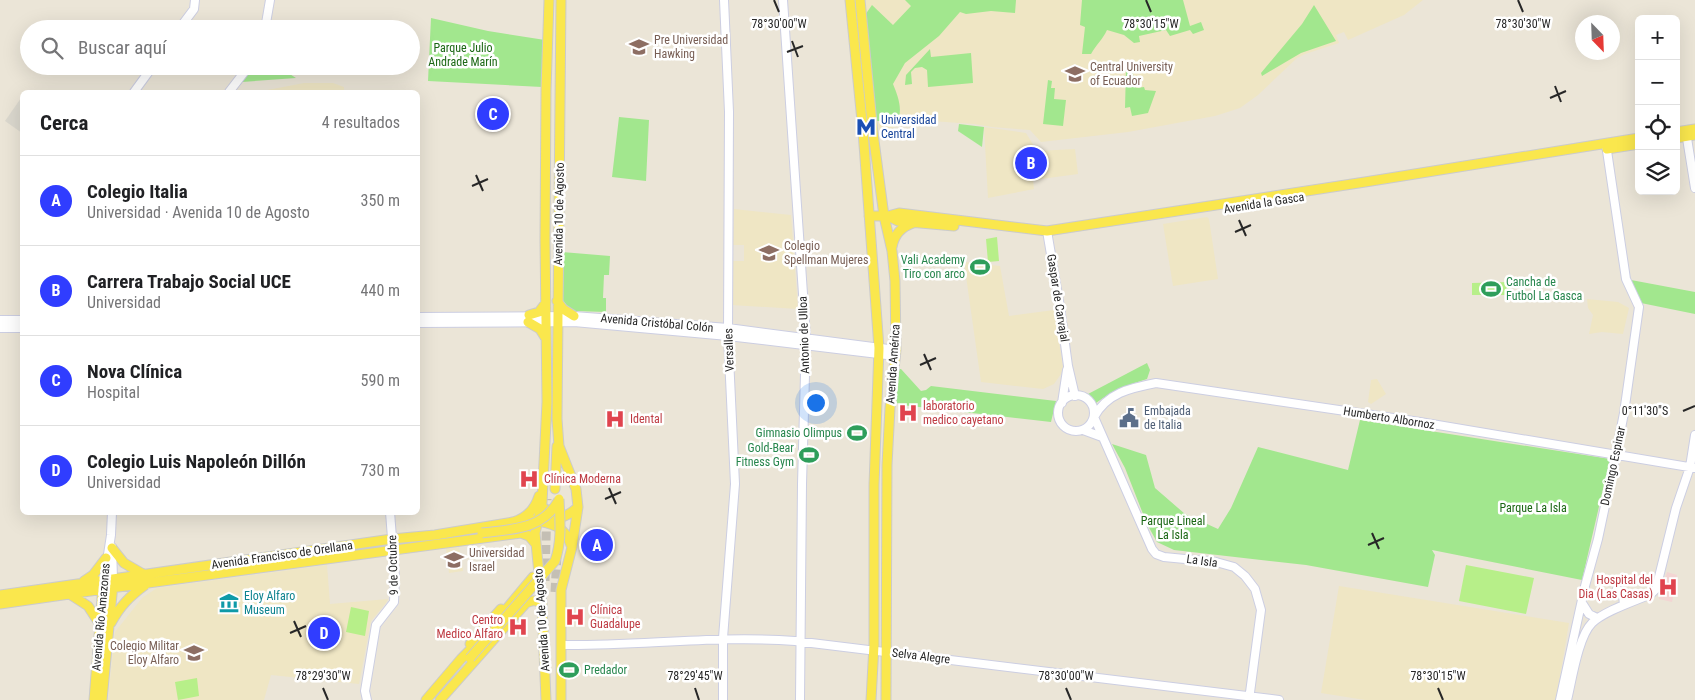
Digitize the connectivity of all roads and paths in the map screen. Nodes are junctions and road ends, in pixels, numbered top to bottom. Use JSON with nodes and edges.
{"nodes":[{"id":1,"x":195,"y":0,"type":"edge"},
{"id":2,"x":270,"y":0,"type":"edge"},
{"id":3,"x":549,"y":0,"type":"edge"},
{"id":4,"x":561,"y":0,"type":"edge"},
{"id":5,"x":724,"y":0,"type":"edge"},
{"id":6,"x":783,"y":0,"type":"edge"},
{"id":7,"x":850,"y":0,"type":"edge"},
{"id":8,"x":860,"y":0,"type":"edge"},
{"id":9,"x":186,"y":20,"type":"edge"},
{"id":10,"x":267,"y":20,"type":"edge"},
{"id":11,"x":146,"y":75,"type":"edge"},
{"id":12,"x":242,"y":75,"type":"edge"},
{"id":13,"x":135,"y":90,"type":"edge"},
{"id":14,"x":231,"y":90,"type":"edge"},
{"id":15,"x":1691,"y":133,"type":"edge"},
{"id":16,"x":1635,"y":139,"type":"edge"},
{"id":17,"x":1635,"y":144,"type":"edge"},
{"id":18,"x":1607,"y":146,"type":"junction"},
{"id":19,"x":1695,"y":188,"type":"edge"},
{"id":20,"x":869,"y":216,"type":"junction"},
{"id":21,"x":886,"y":216,"type":"junction"},
{"id":22,"x":916,"y":222,"type":"junction"},
{"id":23,"x":1047,"y":234,"type":"junction"},
{"id":24,"x":892,"y":251,"type":"junction"},
{"id":25,"x":557,"y":300,"type":"junction"},
{"id":26,"x":545,"y":304,"type":"junction"},
{"id":27,"x":574,"y":316,"type":"junction"},
{"id":28,"x":420,"y":317,"type":"edge"},
{"id":29,"x":528,"y":318,"type":"junction"},
{"id":30,"x":545,"y":318,"type":"junction"},
{"id":31,"x":557,"y":318,"type":"junction"},
{"id":32,"x":0,"y":320,"type":"edge"},
{"id":33,"x":20,"y":320,"type":"edge"},
{"id":34,"x":420,"y":323,"type":"edge"},
{"id":35,"x":0,"y":328,"type":"edge"},
{"id":36,"x":20,"y":328,"type":"edge"},
{"id":37,"x":728,"y":332,"type":"junction"},
{"id":38,"x":545,"y":337,"type":"junction"},
{"id":39,"x":806,"y":342,"type":"junction"},
{"id":40,"x":879,"y":351,"type":"junction"},
{"id":41,"x":896,"y":353,"type":"junction"},
{"id":42,"x":1068,"y":366,"type":"junction"},
{"id":43,"x":1074,"y":396,"type":"junction"},
{"id":44,"x":1062,"y":403,"type":"junction"},
{"id":45,"x":1094,"y":417,"type":"junction"},
{"id":46,"x":546,"y":422,"type":"junction"},
{"id":47,"x":557,"y":428,"type":"junction"},
{"id":48,"x":1083,"y":430,"type":"junction"},
{"id":49,"x":1695,"y":435,"type":"edge"},
{"id":50,"x":1102,"y":437,"type":"junction"},
{"id":51,"x":559,"y":446,"type":"junction"},
{"id":52,"x":1616,"y":454,"type":"junction"},
{"id":53,"x":1692,"y":468,"type":"edge"},
{"id":54,"x":543,"y":483,"type":"junction"},
{"id":55,"x":555,"y":489,"type":"dead end"},
{"id":56,"x":559,"y":500,"type":"junction"},
{"id":57,"x":545,"y":501,"type":"junction"},
{"id":58,"x":578,"y":507,"type":"junction"},
{"id":59,"x":112,"y":515,"type":"edge"},
{"id":60,"x":390,"y":515,"type":"edge"},
{"id":61,"x":537,"y":521,"type":"junction"},
{"id":62,"x":512,"y":522,"type":"junction"},
{"id":63,"x":548,"y":524,"type":"junction"},
{"id":64,"x":535,"y":533,"type":"junction"},
{"id":65,"x":111,"y":535,"type":"junction"},
{"id":66,"x":507,"y":535,"type":"junction"},
{"id":67,"x":392,"y":539,"type":"junction"},
{"id":68,"x":535,"y":543,"type":"junction"},
{"id":69,"x":416,"y":546,"type":"junction"},
{"id":70,"x":572,"y":546,"type":"junction"},
{"id":71,"x":112,"y":548,"type":"junction"},
{"id":72,"x":392,"y":550,"type":"junction"},
{"id":73,"x":106,"y":558,"type":"junction"},
{"id":74,"x":538,"y":562,"type":"junction"},
{"id":75,"x":143,"y":574,"type":"junction"},
{"id":76,"x":176,"y":574,"type":"junction"},
{"id":77,"x":533,"y":577,"type":"dead end"},
{"id":78,"x":545,"y":581,"type":"tunnel mouth"},
{"id":79,"x":80,"y":583,"type":"junction"},
{"id":80,"x":148,"y":583,"type":"junction"},
{"id":81,"x":108,"y":584,"type":"junction"},
{"id":82,"x":1617,"y":589,"type":"dead end"},
{"id":83,"x":555,"y":592,"type":"tunnel mouth"},
{"id":84,"x":70,"y":594,"type":"junction"},
{"id":85,"x":0,"y":595,"type":"edge"},
{"id":86,"x":1582,"y":603,"type":"junction"},
{"id":87,"x":0,"y":604,"type":"edge"},
{"id":88,"x":542,"y":604,"type":"junction"},
{"id":89,"x":1624,"y":605,"type":"junction"},
{"id":90,"x":1598,"y":618,"type":"junction"},
{"id":91,"x":104,"y":626,"type":"junction"},
{"id":92,"x":723,"y":638,"type":"junction"},
{"id":93,"x":801,"y":641,"type":"junction"},
{"id":94,"x":562,"y":645,"type":"junction"},
{"id":95,"x":874,"y":650,"type":"junction"},
{"id":96,"x":887,"y":652,"type":"junction"},
{"id":97,"x":466,"y":658,"type":"junction"},
{"id":98,"x":458,"y":680,"type":"junction"},
{"id":99,"x":1249,"y":698,"type":"edge"},
{"id":100,"x":94,"y":700,"type":"edge"},
{"id":101,"x":102,"y":700,"type":"edge"},
{"id":102,"x":367,"y":700,"type":"edge"},
{"id":103,"x":426,"y":700,"type":"edge"},
{"id":104,"x":440,"y":700,"type":"edge"},
{"id":105,"x":547,"y":700,"type":"edge"},
{"id":106,"x":557,"y":700,"type":"edge"},
{"id":107,"x":561,"y":700,"type":"edge"},
{"id":108,"x":723,"y":700,"type":"edge"},
{"id":109,"x":800,"y":700,"type":"edge"},
{"id":110,"x":871,"y":700,"type":"edge"},
{"id":111,"x":886,"y":700,"type":"edge"},
{"id":112,"x":1280,"y":700,"type":"edge"},
{"id":113,"x":1560,"y":700,"type":"edge"},
{"id":114,"x":1567,"y":700,"type":"edge"}],
"edges":[{"from":1,"to":9,"type":"street"},
{"from":2,"to":10,"type":"street"},
{"from":3,"to":26,"type":"main road","name":"Avenida 10 de Agosto"},
{"from":4,"to":25,"type":"main road","name":"Avenida 10 de Agosto"},
{"from":5,"to":37,"type":"street","name":"Versalles"},
{"from":6,"to":39,"type":"street","name":"Antonio de Ulloa"},
{"from":7,"to":20,"type":"main road","name":"Avenida América"},
{"from":8,"to":21,"type":"main road","name":"Avenida América"},
{"from":11,"to":13,"type":"street"},
{"from":12,"to":14,"type":"street"},
{"from":15,"to":19,"type":"street"},
{"from":16,"to":18,"type":"main road","name":"Avenida la Gasca"},
{"from":17,"to":18,"type":"main road","name":"Avenida la Gasca"},
{"from":18,"to":23,"type":"main road","name":"Avenida la Gasca"},
{"from":18,"to":52,"type":"street","name":"Domingo Espinar"},
{"from":20,"to":21,"type":"main road","name":"Avenida la Gasca"},
{"from":20,"to":40,"type":"main road","name":"Avenida América"},
{"from":21,"to":22,"type":"main road","name":"Avenida la Gasca"},
{"from":21,"to":23,"type":"main road","name":"Avenida la Gasca"},
{"from":21,"to":24,"type":"main road","name":"Avenida América"},
{"from":22,"to":23,"type":"main road","name":"Avenida la Gasca"},
{"from":22,"to":24,"type":"main road"},
{"from":23,"to":42,"type":"street","name":"Gaspar de Carvajal"},
{"from":24,"to":41,"type":"main road","name":"Avenida América"},
{"from":25,"to":27,"type":"main road"},
{"from":25,"to":31,"type":"main road","name":"Avenida 10 de Agosto"},
{"from":26,"to":29,"type":"main road"},
{"from":26,"to":30,"type":"main road","name":"Avenida 10 de Agosto"},
{"from":27,"to":31,"type":"street","name":"Avenida Cristóbal Colón"},
{"from":27,"to":37,"type":"street","name":"Avenida Cristóbal Colón"},
{"from":28,"to":29,"type":"street","name":"Avenida Cristóbal Colón"},
{"from":29,"to":30,"type":"street","name":"Avenida Cristóbal Colón"},
{"from":29,"to":34,"type":"street","name":"Avenida Cristóbal Colón"},
{"from":29,"to":38,"type":"main road"},
{"from":30,"to":31,"type":"street","name":"Avenida Cristóbal Colón"},
{"from":30,"to":38,"type":"main road","name":"Avenida 10 de Agosto"},
{"from":31,"to":37,"type":"street","name":"Avenida Cristóbal Colón"},
{"from":31,"to":47,"type":"main road","name":"Avenida 10 de Agosto"},
{"from":32,"to":33,"type":"street"},
{"from":35,"to":36,"type":"street"},
{"from":37,"to":39,"type":"street","name":"Avenida Cristóbal Colón"},
{"from":37,"to":92,"type":"street","name":"Versalles"},
{"from":38,"to":46,"type":"main road","name":"Avenida 10 de Agosto"},
{"from":39,"to":40,"type":"street","name":"Avenida Cristóbal Colón"},
{"from":39,"to":93,"type":"street","name":"Antonio de Ulloa"},
{"from":40,"to":41,"type":"street","name":"Avenida Cristóbal Colón"},
{"from":40,"to":95,"type":"main road","name":"Avenida América"},
{"from":41,"to":96,"type":"main road","name":"Avenida América"},
{"from":42,"to":43,"type":"street","name":"Gaspar de Carvajal"},
{"from":42,"to":44,"type":"street","name":"Gaspar de Carvajal"},
{"from":43,"to":44,"type":"street"},
{"from":43,"to":45,"type":"street"},
{"from":44,"to":48,"type":"street","name":"Gaspar de Carvajal"},
{"from":45,"to":48,"type":"street"},
{"from":45,"to":50,"type":"street","name":"La Isla"},
{"from":45,"to":52,"type":"street","name":"Humberto Albornoz"},
{"from":46,"to":54,"type":"main road","name":"Avenida 10 de Agosto"},
{"from":46,"to":57,"type":"main road","name":"Avenida 10 de Agosto"},
{"from":47,"to":51,"type":"main road","name":"Avenida 10 de Agosto"},
{"from":47,"to":55,"type":"main road","name":"Avenida 10 de Agosto"},
{"from":48,"to":50,"type":"street"},
{"from":49,"to":53,"type":"street"},
{"from":50,"to":99,"type":"street","name":"La Isla"},
{"from":51,"to":56,"type":"main road"},
{"from":51,"to":58,"type":"main road","name":"Avenida 10 de Agosto"},
{"from":52,"to":53,"type":"street","name":"Humberto Albornoz"},
{"from":52,"to":86,"type":"street","name":"Domingo Espinar"},
{"from":53,"to":89,"type":"street"},
{"from":54,"to":57,"type":"main road","name":"Avenida 10 de Agosto"},
{"from":54,"to":62,"type":"main road","name":"Avenida Francisco de Orellana"},
{"from":56,"to":69,"type":"main road","bridge":true},
{"from":56,"to":97,"type":"main road","bridge":true},
{"from":57,"to":58,"type":"main road"},
{"from":57,"to":61,"type":"main road","name":"Avenida 10 de Agosto"},
{"from":58,"to":70,"type":"main road","name":"Avenida 10 de Agosto"},
{"from":59,"to":65,"type":"street","name":"Avenida Río Amazonas"},
{"from":60,"to":67,"type":"street","name":"9 de Octubre"},
{"from":61,"to":62,"type":"main road"},
{"from":61,"to":63,"type":"main road"},
{"from":61,"to":64,"type":"main road","name":"Avenida 10 de Agosto"},
{"from":62,"to":66,"type":"main road"},
{"from":62,"to":67,"type":"main road","name":"Avenida Francisco de Orellana"},
{"from":63,"to":64,"type":"main road"},
{"from":63,"to":70,"type":"main road"},
{"from":64,"to":68,"type":"main road","name":"Avenida 10 de Agosto"},
{"from":65,"to":71,"type":"street","name":"Avenida Río Amazonas"},
{"from":65,"to":73,"type":"street","name":"Avenida Río Amazonas"},
{"from":66,"to":68,"type":"main road","name":"Avenida Francisco de Orellana"},
{"from":66,"to":69,"type":"main road","name":"Avenida Francisco de Orellana"},
{"from":67,"to":72,"type":"street","name":"9 de Octubre"},
{"from":67,"to":76,"type":"main road","name":"Avenida Francisco de Orellana"},
{"from":68,"to":74,"type":"main road","name":"Avenida 10 de Agosto"},
{"from":69,"to":72,"type":"main road","name":"Avenida Francisco de Orellana"},
{"from":70,"to":94,"type":"main road","name":"Avenida 10 de Agosto"},
{"from":71,"to":75,"type":"main road"},
{"from":71,"to":81,"type":"street","name":"Avenida Río Amazonas"},
{"from":72,"to":76,"type":"main road","name":"Avenida Francisco de Orellana"},
{"from":72,"to":102,"type":"street","name":"9 de Octubre"},
{"from":73,"to":79,"type":"main road"},
{"from":73,"to":81,"type":"street","name":"Avenida Río Amazonas"},
{"from":74,"to":88,"type":"main road","name":"Avenida 10 de Agosto"},
{"from":74,"to":97,"type":"main road"},
{"from":75,"to":76,"type":"main road","name":"Avenida Francisco de Orellana"},
{"from":75,"to":81,"type":"main road","name":"Avenida Francisco de Orellana"},
{"from":76,"to":80,"type":"main road","name":"Avenida Francisco de Orellana"},
{"from":77,"to":97,"type":"main road"},
{"from":78,"to":105,"type":"main road","name":"Avenida 10 de Agosto"},
{"from":79,"to":81,"type":"main road","name":"Avenida Francisco de Orellana"},
{"from":79,"to":85,"type":"main road","name":"Avenida Francisco de Orellana"},
{"from":80,"to":81,"type":"main road","name":"Avenida Francisco de Orellana"},
{"from":80,"to":91,"type":"main road"},
{"from":81,"to":84,"type":"main road","name":"Avenida Francisco de Orellana"},
{"from":81,"to":91,"type":"main road","name":"Avenida Río Amazonas"},
{"from":82,"to":89,"type":"street"},
{"from":83,"to":106,"type":"main road","name":"Avenida 10 de Agosto"},
{"from":84,"to":87,"type":"main road","name":"Avenida Francisco de Orellana"},
{"from":84,"to":91,"type":"main road"},
{"from":86,"to":90,"type":"street"},
{"from":86,"to":113,"type":"street","name":"Domingo Espinar"},
{"from":88,"to":98,"type":"main road"},
{"from":88,"to":105,"type":"main road","name":"Avenida 10 de Agosto"},
{"from":89,"to":90,"type":"street"},
{"from":90,"to":114,"type":"street"},
{"from":91,"to":100,"type":"main road","name":"Avenida Río Amazonas"},
{"from":91,"to":101,"type":"main road","name":"Avenida Río Amazonas"},
{"from":92,"to":93,"type":"street","name":"Selva Alegre"},
{"from":92,"to":94,"type":"street","name":"Selva Alegre"},
{"from":92,"to":108,"type":"street","name":"Versalles"},
{"from":93,"to":95,"type":"street","name":"Selva Alegre"},
{"from":93,"to":109,"type":"street","name":"Antonio de Ulloa"},
{"from":94,"to":107,"type":"main road","name":"Avenida 10 de Agosto"},
{"from":95,"to":96,"type":"street","name":"Selva Alegre"},
{"from":95,"to":110,"type":"main road","name":"Avenida América"},
{"from":96,"to":99,"type":"street","name":"Selva Alegre"},
{"from":96,"to":111,"type":"main road","name":"Avenida América"},
{"from":97,"to":98,"type":"main road"},
{"from":97,"to":103,"type":"main road"},
{"from":98,"to":104,"type":"main road"},
{"from":99,"to":112,"type":"street","name":"Selva Alegre"}]}
